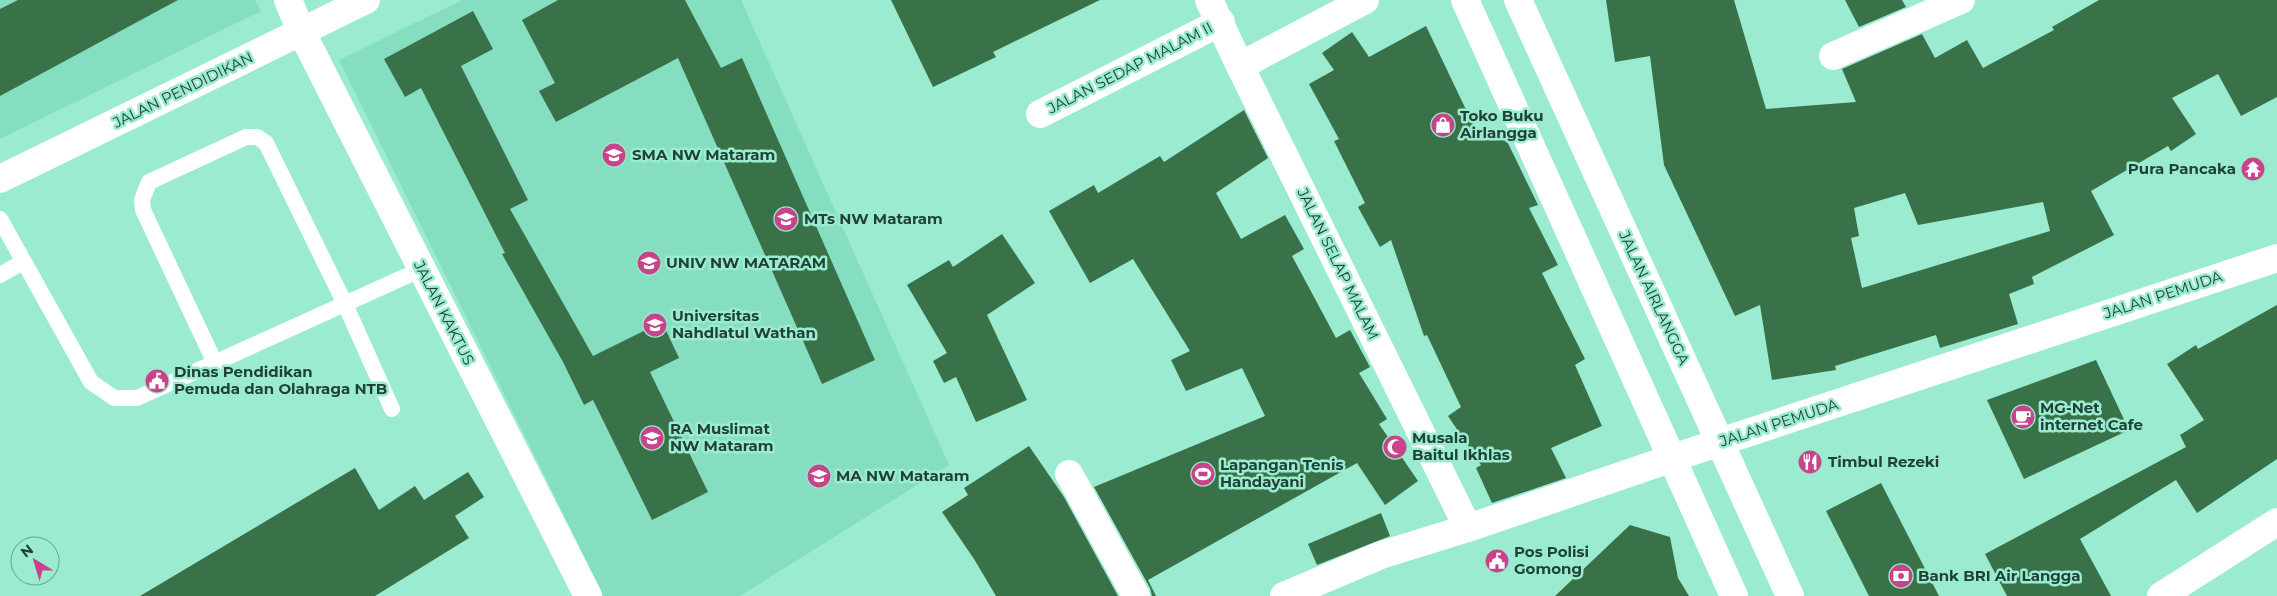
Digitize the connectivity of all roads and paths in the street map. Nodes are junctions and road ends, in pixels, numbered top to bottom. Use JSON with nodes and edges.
{"nodes":[{"id":1,"x":288,"y":0,"type":"edge"},
{"id":2,"x":366,"y":0,"type":"edge"},
{"id":3,"x":1365,"y":0,"type":"edge"},
{"id":4,"x":1465,"y":0,"type":"edge"},
{"id":5,"x":1518,"y":0,"type":"edge"},
{"id":6,"x":1961,"y":0,"type":"edge"},
{"id":7,"x":1215,"y":11,"type":"edge"},
{"id":8,"x":301,"y":31,"type":"junction"},
{"id":9,"x":1833,"y":56,"type":"dead end"},
{"id":10,"x":1240,"y":66,"type":"junction"},
{"id":11,"x":1040,"y":114,"type":"dead end"},
{"id":12,"x":0,"y":179,"type":"edge"},
{"id":13,"x":0,"y":220,"type":"edge"},
{"id":14,"x":2277,"y":258,"type":"edge"},
{"id":15,"x":23,"y":262,"type":"junction"},
{"id":16,"x":422,"y":269,"type":"junction"},
{"id":17,"x":0,"y":275,"type":"edge"},
{"id":18,"x":345,"y":304,"type":"junction"},
{"id":19,"x":215,"y":363,"type":"junction"},
{"id":20,"x":392,"y":409,"type":"dead end"},
{"id":21,"x":1720,"y":442,"type":"junction"},
{"id":22,"x":1672,"y":459,"type":"junction"},
{"id":23,"x":1069,"y":474,"type":"dead end"},
{"id":24,"x":2277,"y":522,"type":"edge"},
{"id":25,"x":1468,"y":528,"type":"junction"},
{"id":26,"x":588,"y":596,"type":"edge"},
{"id":27,"x":1136,"y":596,"type":"edge"},
{"id":28,"x":1284,"y":596,"type":"edge"},
{"id":29,"x":1734,"y":596,"type":"edge"},
{"id":30,"x":1790,"y":596,"type":"edge"},
{"id":31,"x":2161,"y":596,"type":"edge"}],
"edges":[{"from":1,"to":8,"type":"street","name":"JALAN KAKTUS"},
{"from":2,"to":8,"type":"street","name":"JALAN PENDIDIKAN"},
{"from":3,"to":10,"type":"street"},
{"from":4,"to":22,"type":"street"},
{"from":5,"to":21,"type":"street","name":"JALAN AIRLANGGA"},
{"from":6,"to":9,"type":"street"},
{"from":7,"to":10,"type":"street","name":"JALAN SELAP MALAM"},
{"from":7,"to":11,"type":"street","name":"JALAN SEDAP MALAM II"},
{"from":8,"to":12,"type":"street","name":"JALAN PENDIDIKAN"},
{"from":8,"to":16,"type":"street","name":"JALAN KAKTUS"},
{"from":10,"to":25,"type":"street","name":"JALAN SELAP MALAM"},
{"from":13,"to":15,"type":"lane"},
{"from":14,"to":21,"type":"street","name":"JALAN PEMUDA"},
{"from":15,"to":17,"type":"lane"},
{"from":15,"to":19,"type":"lane"},
{"from":16,"to":18,"type":"lane"},
{"from":16,"to":26,"type":"street","name":"JALAN KAKTUS"},
{"from":18,"to":19,"type":"lane"},
{"from":18,"to":19,"type":"lane"},
{"from":18,"to":20,"type":"lane"},
{"from":21,"to":22,"type":"street","name":"JALAN PEMUDA"},
{"from":21,"to":30,"type":"street","name":"JALAN AIRLANGGA"},
{"from":22,"to":25,"type":"street","name":"JALAN PEMUDA"},
{"from":22,"to":29,"type":"street"},
{"from":23,"to":27,"type":"street"},
{"from":24,"to":31,"type":"street"},
{"from":25,"to":28,"type":"street","name":"JALAN PEMUDA"}]}
